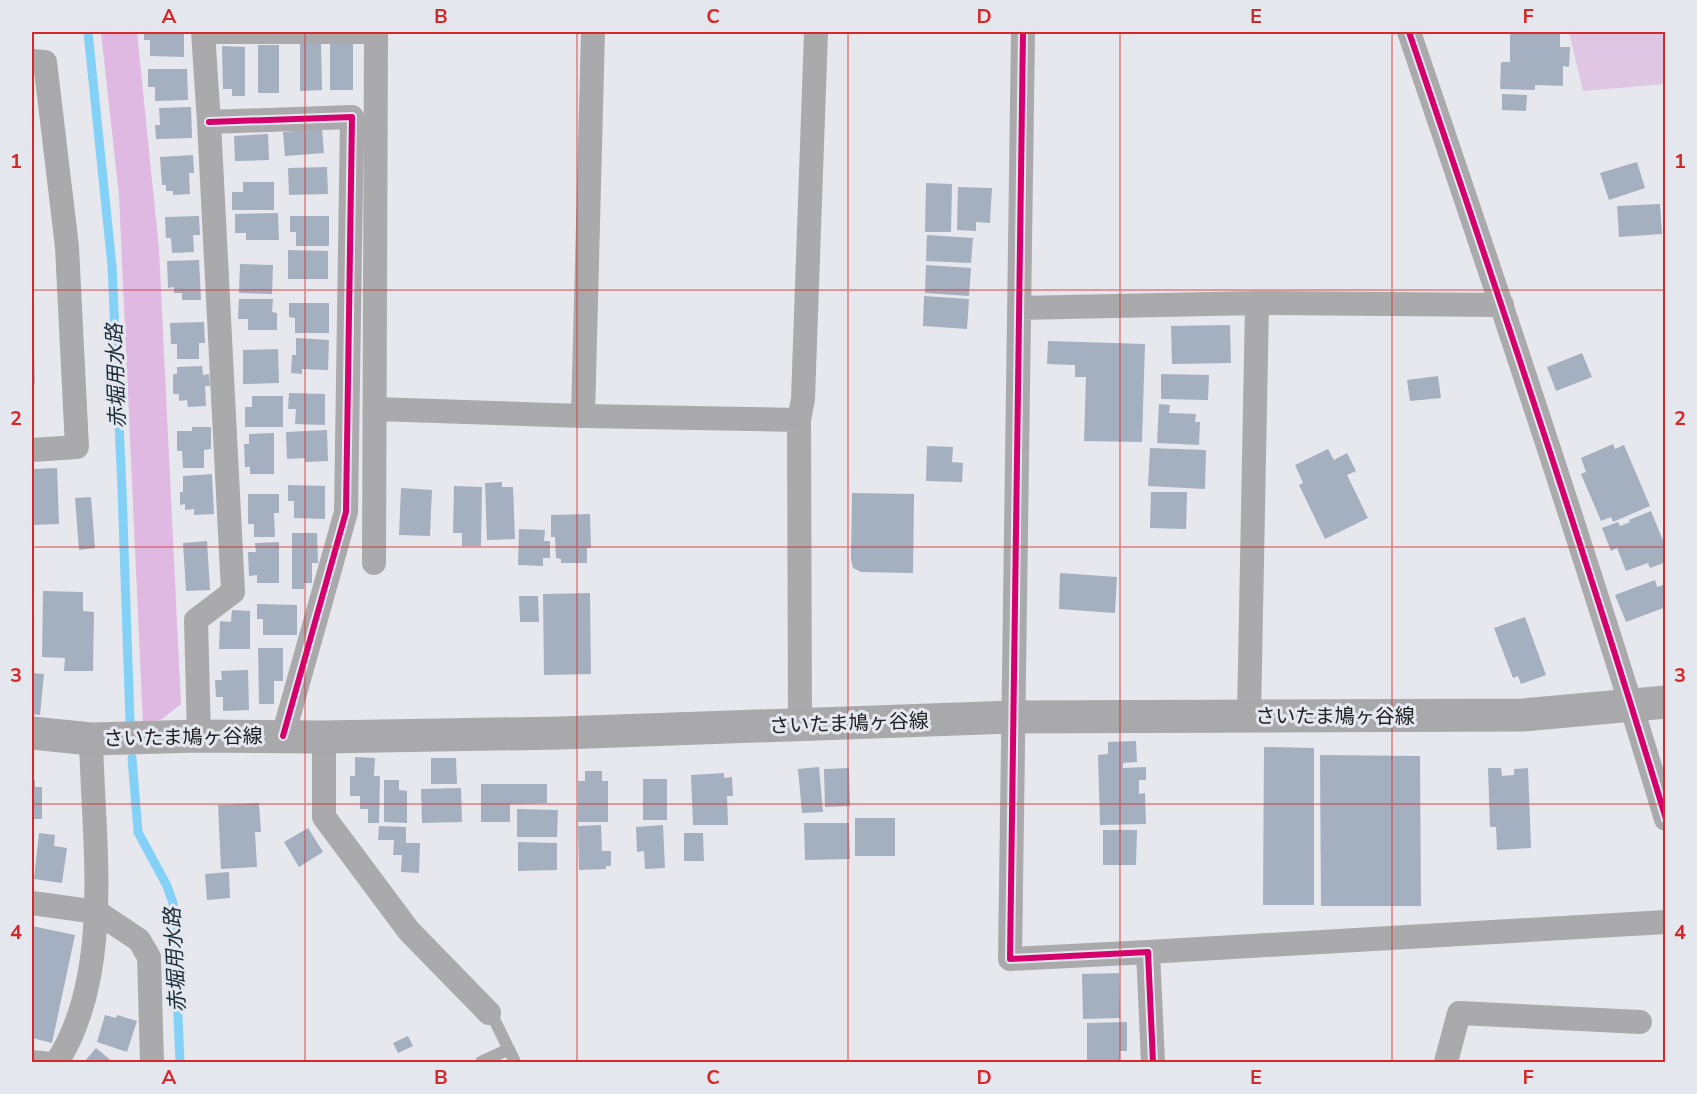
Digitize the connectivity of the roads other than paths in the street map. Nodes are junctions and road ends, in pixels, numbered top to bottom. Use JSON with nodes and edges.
{"nodes":[{"id":1,"x":202,"y":32,"type":"edge"},
{"id":2,"x":376,"y":32,"type":"edge"},
{"id":3,"x":593,"y":32,"type":"edge"},
{"id":4,"x":816,"y":32,"type":"edge"},
{"id":5,"x":1023,"y":32,"type":"edge"},
{"id":6,"x":1409,"y":32,"type":"edge"},
{"id":7,"x":32,"y":61,"type":"edge"},
{"id":8,"x":209,"y":122,"type":"junction"},
{"id":9,"x":1257,"y":303,"type":"junction"},
{"id":10,"x":1502,"y":305,"type":"junction"},
{"id":11,"x":1019,"y":308,"type":"junction"},
{"id":12,"x":376,"y":409,"type":"junction"},
{"id":13,"x":583,"y":416,"type":"junction"},
{"id":14,"x":799,"y":420,"type":"junction"},
{"id":15,"x":32,"y":450,"type":"edge"},
{"id":16,"x":374,"y":563,"type":"dead end"},
{"id":17,"x":1665,"y":702,"type":"edge"},
{"id":18,"x":1631,"y":706,"type":"junction"},
{"id":19,"x":1013,"y":717,"type":"junction"},
{"id":20,"x":1249,"y":717,"type":"junction"},
{"id":21,"x":800,"y":724,"type":"junction"},
{"id":22,"x":32,"y":733,"type":"edge"},
{"id":23,"x":199,"y":736,"type":"junction"},
{"id":24,"x":283,"y":736,"type":"junction"},
{"id":25,"x":324,"y":737,"type":"junction"},
{"id":26,"x":91,"y":739,"type":"junction"},
{"id":27,"x":1665,"y":819,"type":"edge"},
{"id":28,"x":32,"y":903,"type":"edge"},
{"id":29,"x":97,"y":912,"type":"junction"},
{"id":30,"x":1665,"y":922,"type":"edge"},
{"id":31,"x":1148,"y":952,"type":"junction"},
{"id":32,"x":489,"y":1013,"type":"joint"},
{"id":33,"x":1640,"y":1022,"type":"dead end"},
{"id":34,"x":509,"y":1049,"type":"junction"},
{"id":35,"x":32,"y":1056,"type":"edge"},
{"id":36,"x":58,"y":1061,"type":"edge"},
{"id":37,"x":152,"y":1062,"type":"edge"},
{"id":38,"x":481,"y":1062,"type":"edge"},
{"id":39,"x":515,"y":1062,"type":"edge"},
{"id":40,"x":1154,"y":1062,"type":"edge"},
{"id":41,"x":1446,"y":1062,"type":"edge"}],
"edges":[{"from":1,"to":2,"type":"street"},
{"from":1,"to":8,"type":"street"},
{"from":2,"to":12,"type":"street"},
{"from":3,"to":13,"type":"street"},
{"from":4,"to":14,"type":"street"},
{"from":5,"to":11,"type":"street"},
{"from":6,"to":10,"type":"street"},
{"from":7,"to":15,"type":"street"},
{"from":8,"to":23,"type":"street"},
{"from":8,"to":24,"type":"street"},
{"from":9,"to":10,"type":"street"},
{"from":9,"to":11,"type":"street"},
{"from":9,"to":20,"type":"street"},
{"from":10,"to":18,"type":"street"},
{"from":11,"to":19,"type":"street"},
{"from":12,"to":13,"type":"street"},
{"from":12,"to":16,"type":"street"},
{"from":13,"to":14,"type":"street"},
{"from":14,"to":21,"type":"street"},
{"from":17,"to":18,"type":"main road","name":"さいたま鳩ヶ谷線"},
{"from":18,"to":20,"type":"main road","name":"さいたま鳩ヶ谷線"},
{"from":18,"to":27,"type":"street"},
{"from":19,"to":20,"type":"main road","name":"さいたま鳩ヶ谷線"},
{"from":19,"to":21,"type":"main road","name":"さいたま鳩ヶ谷線"},
{"from":19,"to":31,"type":"street"},
{"from":21,"to":25,"type":"main road","name":"さいたま鳩ヶ谷線"},
{"from":22,"to":26,"type":"main road","name":"さいたま鳩ヶ谷線"},
{"from":23,"to":24,"type":"main road","name":"さいたま鳩ヶ谷線"},
{"from":23,"to":26,"type":"main road","name":"さいたま鳩ヶ谷線"},
{"from":24,"to":25,"type":"main road","name":"さいたま鳩ヶ谷線"},
{"from":25,"to":32,"type":"street"},
{"from":26,"to":29,"type":"street"},
{"from":28,"to":29,"type":"street"},
{"from":29,"to":36,"type":"street"},
{"from":29,"to":37,"type":"street"},
{"from":30,"to":31,"type":"street"},
{"from":31,"to":40,"type":"street"},
{"from":32,"to":34,"type":"lane"},
{"from":33,"to":41,"type":"street"},
{"from":34,"to":38,"type":"lane"},
{"from":34,"to":39,"type":"lane"},
{"from":35,"to":36,"type":"lane"}]}
